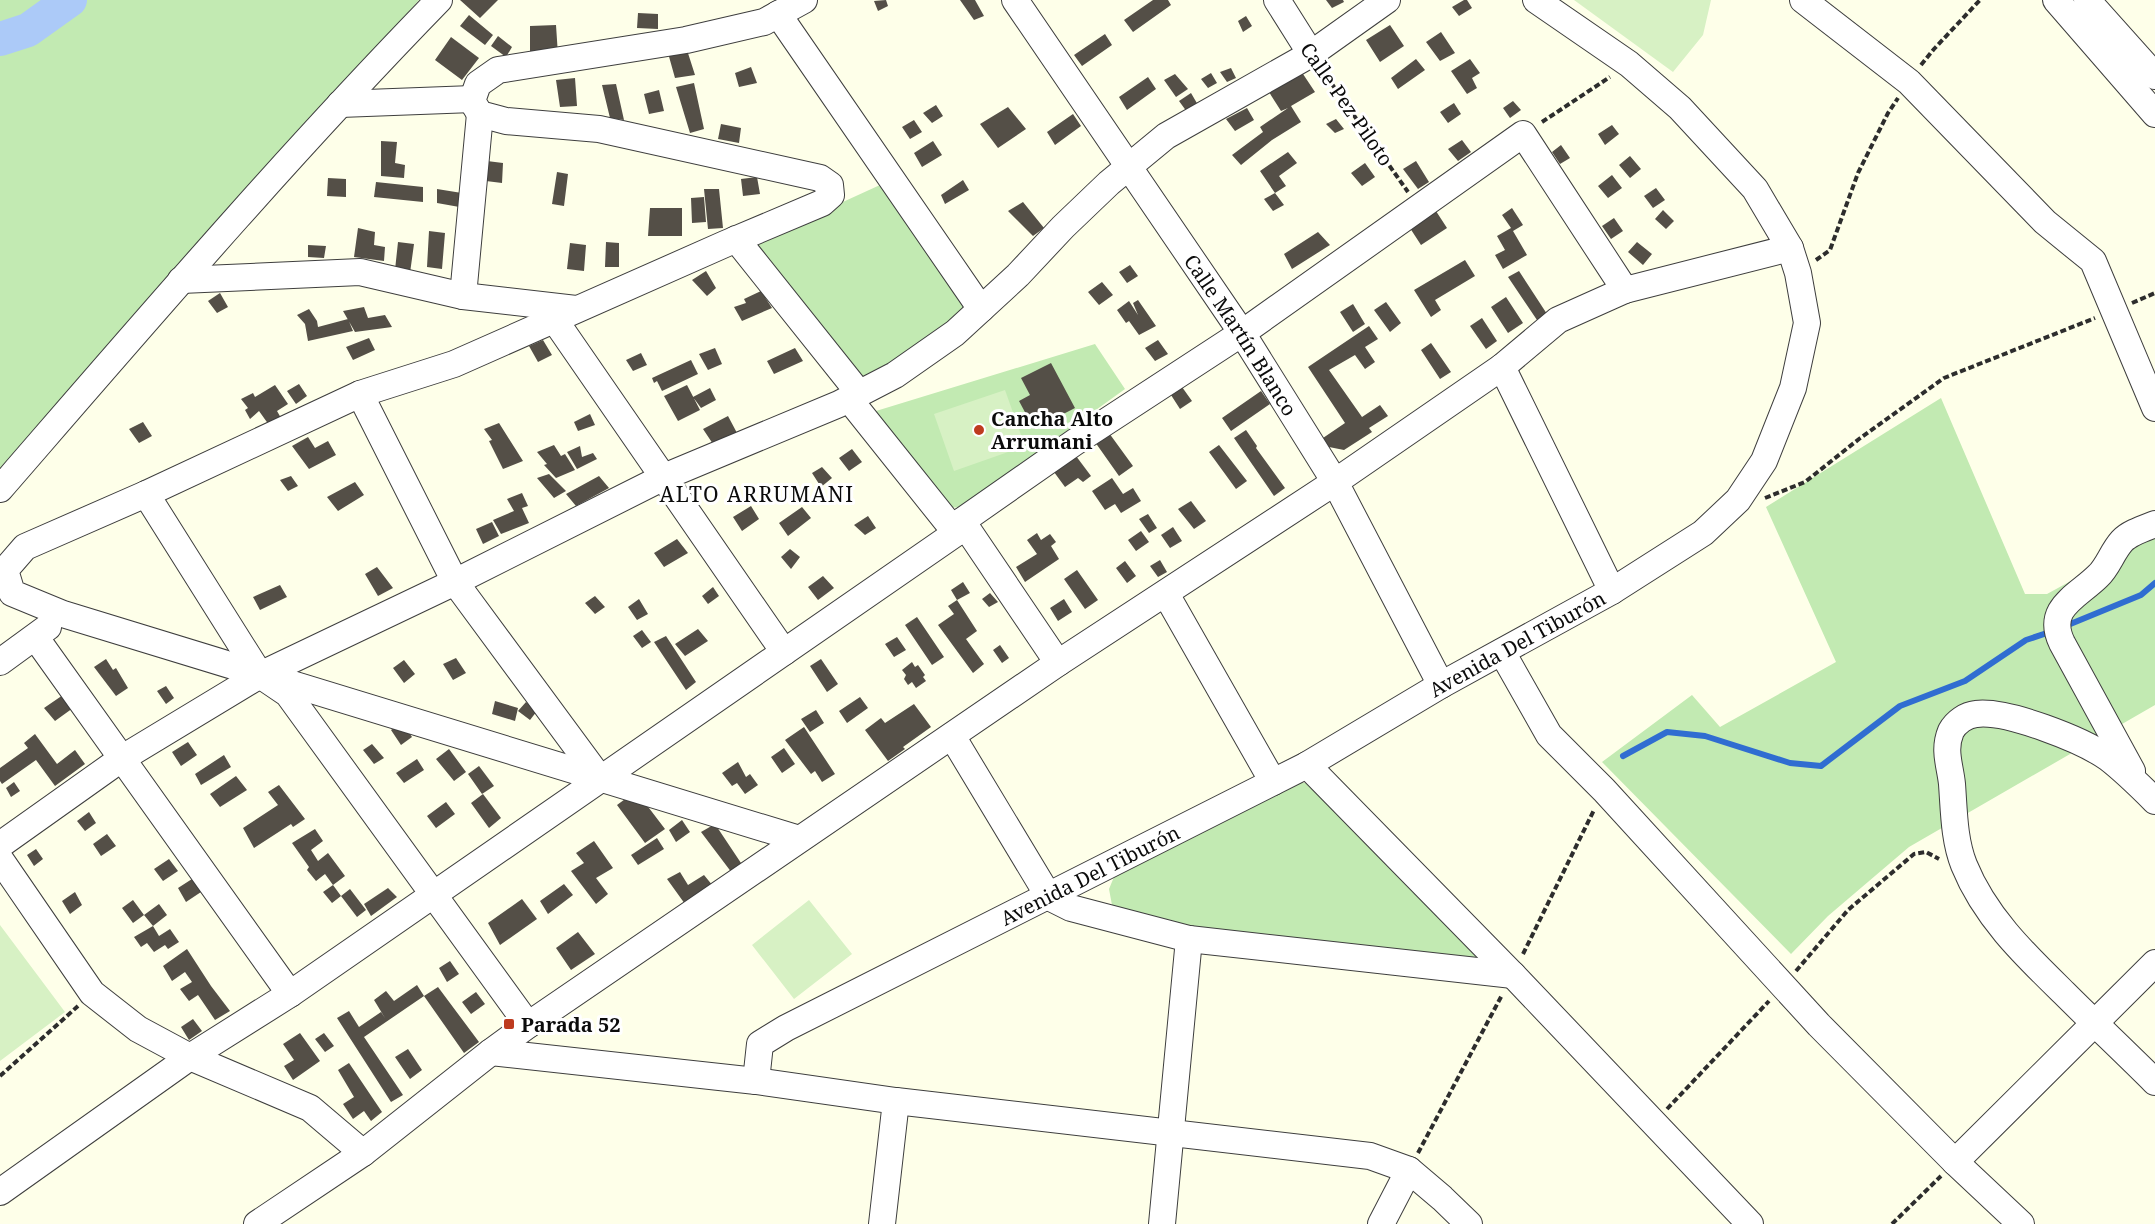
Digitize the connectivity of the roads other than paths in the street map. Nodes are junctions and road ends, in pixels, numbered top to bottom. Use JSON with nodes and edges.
{"nodes":[{"id":1,"x":439,"y":0,"type":"edge"},
{"id":2,"x":804,"y":0,"type":"edge"},
{"id":3,"x":1015,"y":0,"type":"edge"},
{"id":4,"x":1277,"y":0,"type":"edge"},
{"id":5,"x":1387,"y":0,"type":"edge"},
{"id":6,"x":1536,"y":0,"type":"edge"},
{"id":7,"x":1803,"y":0,"type":"edge"},
{"id":8,"x":2056,"y":0,"type":"edge"},
{"id":9,"x":2087,"y":0,"type":"edge"},
{"id":10,"x":778,"y":14,"type":"junction"},
{"id":11,"x":1311,"y":54,"type":"junction"},
{"id":12,"x":2155,"y":76,"type":"edge"},
{"id":13,"x":340,"y":104,"type":"junction"},
{"id":14,"x":477,"y":107,"type":"junction"},
{"id":15,"x":2155,"y":114,"type":"edge"},
{"id":16,"x":1128,"y":167,"type":"junction"},
{"id":17,"x":736,"y":239,"type":"junction"},
{"id":18,"x":1790,"y":248,"type":"junction"},
{"id":19,"x":181,"y":280,"type":"junction"},
{"id":20,"x":1625,"y":290,"type":"junction"},
{"id":21,"x":463,"y":297,"type":"junction"},
{"id":22,"x":981,"y":309,"type":"junction"},
{"id":23,"x":565,"y":314,"type":"junction"},
{"id":24,"x":1242,"y":333,"type":"junction"},
{"id":25,"x":1502,"y":367,"type":"junction"},
{"id":26,"x":360,"y":394,"type":"junction"},
{"id":27,"x":854,"y":396,"type":"junction"},
{"id":28,"x":2155,"y":408,"type":"edge"},
{"id":29,"x":664,"y":477,"type":"junction"},
{"id":30,"x":1335,"y":482,"type":"junction"},
{"id":31,"x":0,"y":489,"type":"edge"},
{"id":32,"x":146,"y":494,"type":"junction"},
{"id":33,"x":2155,"y":524,"type":"edge"},
{"id":34,"x":959,"y":527,"type":"junction"},
{"id":35,"x":455,"y":582,"type":"junction"},
{"id":36,"x":1612,"y":591,"type":"junction"},
{"id":37,"x":1166,"y":594,"type":"junction"},
{"id":38,"x":63,"y":614,"type":"junction"},
{"id":39,"x":36,"y":638,"type":"junction"},
{"id":40,"x":784,"y":652,"type":"junction"},
{"id":41,"x":1502,"y":652,"type":"junction"},
{"id":42,"x":0,"y":662,"type":"edge"},
{"id":43,"x":1058,"y":663,"type":"junction"},
{"id":44,"x":260,"y":675,"type":"junction"},
{"id":45,"x":1442,"y":685,"type":"junction"},
{"id":46,"x":952,"y":736,"type":"junction"},
{"id":47,"x":121,"y":759,"type":"junction"},
{"id":48,"x":1307,"y":765,"type":"junction"},
{"id":49,"x":601,"y":780,"type":"junction"},
{"id":50,"x":1273,"y":782,"type":"junction"},
{"id":51,"x":2147,"y":793,"type":"edge"},
{"id":52,"x":799,"y":839,"type":"junction"},
{"id":53,"x":0,"y":845,"type":"edge"},
{"id":54,"x":0,"y":859,"type":"edge"},
{"id":55,"x":432,"y":895,"type":"junction"},
{"id":56,"x":1049,"y":897,"type":"junction"},
{"id":57,"x":1189,"y":939,"type":"junction"},
{"id":58,"x":2155,"y":963,"type":"edge"},
{"id":59,"x":1513,"y":975,"type":"junction"},
{"id":60,"x":290,"y":994,"type":"junction"},
{"id":61,"x":2095,"y":1023,"type":"junction"},
{"id":62,"x":528,"y":1025,"type":"junction"},
{"id":63,"x":491,"y":1052,"type":"junction"},
{"id":64,"x":190,"y":1057,"type":"junction"},
{"id":65,"x":756,"y":1081,"type":"junction"},
{"id":66,"x":2155,"y":1082,"type":"edge"},
{"id":67,"x":896,"y":1101,"type":"junction"},
{"id":68,"x":1171,"y":1133,"type":"junction"},
{"id":69,"x":363,"y":1153,"type":"junction"},
{"id":70,"x":1955,"y":1162,"type":"junction"},
{"id":71,"x":1409,"y":1170,"type":"junction"},
{"id":72,"x":0,"y":1192,"type":"edge"},
{"id":73,"x":257,"y":1224,"type":"edge"},
{"id":74,"x":882,"y":1224,"type":"edge"},
{"id":75,"x":1162,"y":1224,"type":"edge"},
{"id":76,"x":1381,"y":1224,"type":"edge"},
{"id":77,"x":1469,"y":1224,"type":"edge"},
{"id":78,"x":1750,"y":1224,"type":"edge"},
{"id":79,"x":2021,"y":1224,"type":"edge"}],
"edges":[{"from":1,"to":13,"type":"street"},
{"from":2,"to":10,"type":"street"},
{"from":3,"to":16,"type":"street","name":"Calle Martín Blanco"},
{"from":4,"to":11,"type":"street","name":"Calle Pez Piloto"},
{"from":5,"to":11,"type":"street"},
{"from":6,"to":18,"type":"street","name":"Avenida Del Tiburón"},
{"from":7,"to":28,"type":"street"},
{"from":8,"to":15,"type":"street"},
{"from":9,"to":12,"type":"street"},
{"from":10,"to":14,"type":"street"},
{"from":10,"to":22,"type":"street"},
{"from":11,"to":16,"type":"street"},
{"from":13,"to":14,"type":"street"},
{"from":13,"to":19,"type":"street"},
{"from":14,"to":17,"type":"street"},
{"from":14,"to":21,"type":"street"},
{"from":16,"to":22,"type":"street"},
{"from":16,"to":24,"type":"street","name":"Calle Martín Blanco"},
{"from":17,"to":23,"type":"street"},
{"from":17,"to":27,"type":"street"},
{"from":18,"to":20,"type":"street"},
{"from":18,"to":36,"type":"street","name":"Avenida Del Tiburón"},
{"from":19,"to":21,"type":"street"},
{"from":19,"to":31,"type":"street"},
{"from":20,"to":24,"type":"street"},
{"from":20,"to":25,"type":"street"},
{"from":21,"to":23,"type":"street"},
{"from":22,"to":27,"type":"street"},
{"from":23,"to":26,"type":"street"},
{"from":23,"to":29,"type":"street"},
{"from":24,"to":30,"type":"street","name":"Calle Martín Blanco"},
{"from":24,"to":34,"type":"street"},
{"from":25,"to":30,"type":"street"},
{"from":25,"to":36,"type":"street"},
{"from":26,"to":32,"type":"street"},
{"from":26,"to":35,"type":"street"},
{"from":27,"to":29,"type":"street"},
{"from":27,"to":34,"type":"street"},
{"from":29,"to":35,"type":"street"},
{"from":29,"to":40,"type":"street"},
{"from":30,"to":37,"type":"street"},
{"from":30,"to":45,"type":"street","name":"Calle Martín Blanco"},
{"from":32,"to":38,"type":"street"},
{"from":32,"to":44,"type":"street"},
{"from":33,"to":51,"type":"street"},
{"from":34,"to":40,"type":"street"},
{"from":34,"to":43,"type":"street"},
{"from":35,"to":44,"type":"street"},
{"from":35,"to":49,"type":"street"},
{"from":36,"to":41,"type":"street","name":"Avenida Del Tiburón"},
{"from":37,"to":43,"type":"street"},
{"from":37,"to":50,"type":"street"},
{"from":38,"to":39,"type":"street"},
{"from":38,"to":44,"type":"street"},
{"from":39,"to":42,"type":"street"},
{"from":39,"to":47,"type":"street"},
{"from":40,"to":49,"type":"street"},
{"from":41,"to":45,"type":"street","name":"Avenida Del Tiburón"},
{"from":41,"to":70,"type":"street"},
{"from":43,"to":46,"type":"street"},
{"from":44,"to":47,"type":"street"},
{"from":44,"to":49,"type":"street"},
{"from":44,"to":55,"type":"street"},
{"from":45,"to":48,"type":"street","name":"Avenida Del Tiburón"},
{"from":46,"to":52,"type":"street"},
{"from":46,"to":56,"type":"street"},
{"from":47,"to":53,"type":"street"},
{"from":47,"to":60,"type":"street"},
{"from":48,"to":50,"type":"street","name":"Avenida Del Tiburón"},
{"from":48,"to":59,"type":"street"},
{"from":49,"to":52,"type":"street"},
{"from":49,"to":55,"type":"street"},
{"from":50,"to":56,"type":"street","name":"Avenida Del Tiburón"},
{"from":51,"to":61,"type":"street"},
{"from":52,"to":62,"type":"street"},
{"from":54,"to":64,"type":"street"},
{"from":55,"to":60,"type":"street"},
{"from":55,"to":62,"type":"street"},
{"from":56,"to":57,"type":"street"},
{"from":56,"to":65,"type":"street","name":"Avenida Del Tiburón"},
{"from":57,"to":59,"type":"street"},
{"from":57,"to":68,"type":"street"},
{"from":58,"to":61,"type":"street"},
{"from":59,"to":78,"type":"street"},
{"from":60,"to":64,"type":"street"},
{"from":61,"to":66,"type":"street"},
{"from":61,"to":70,"type":"street"},
{"from":62,"to":63,"type":"street"},
{"from":63,"to":65,"type":"street"},
{"from":63,"to":69,"type":"street"},
{"from":64,"to":69,"type":"street"},
{"from":64,"to":72,"type":"street"},
{"from":65,"to":67,"type":"street"},
{"from":67,"to":68,"type":"street"},
{"from":67,"to":74,"type":"street"},
{"from":68,"to":71,"type":"street"},
{"from":68,"to":75,"type":"street"},
{"from":69,"to":73,"type":"street"},
{"from":70,"to":79,"type":"street"},
{"from":71,"to":76,"type":"street"},
{"from":71,"to":77,"type":"street"}]}
